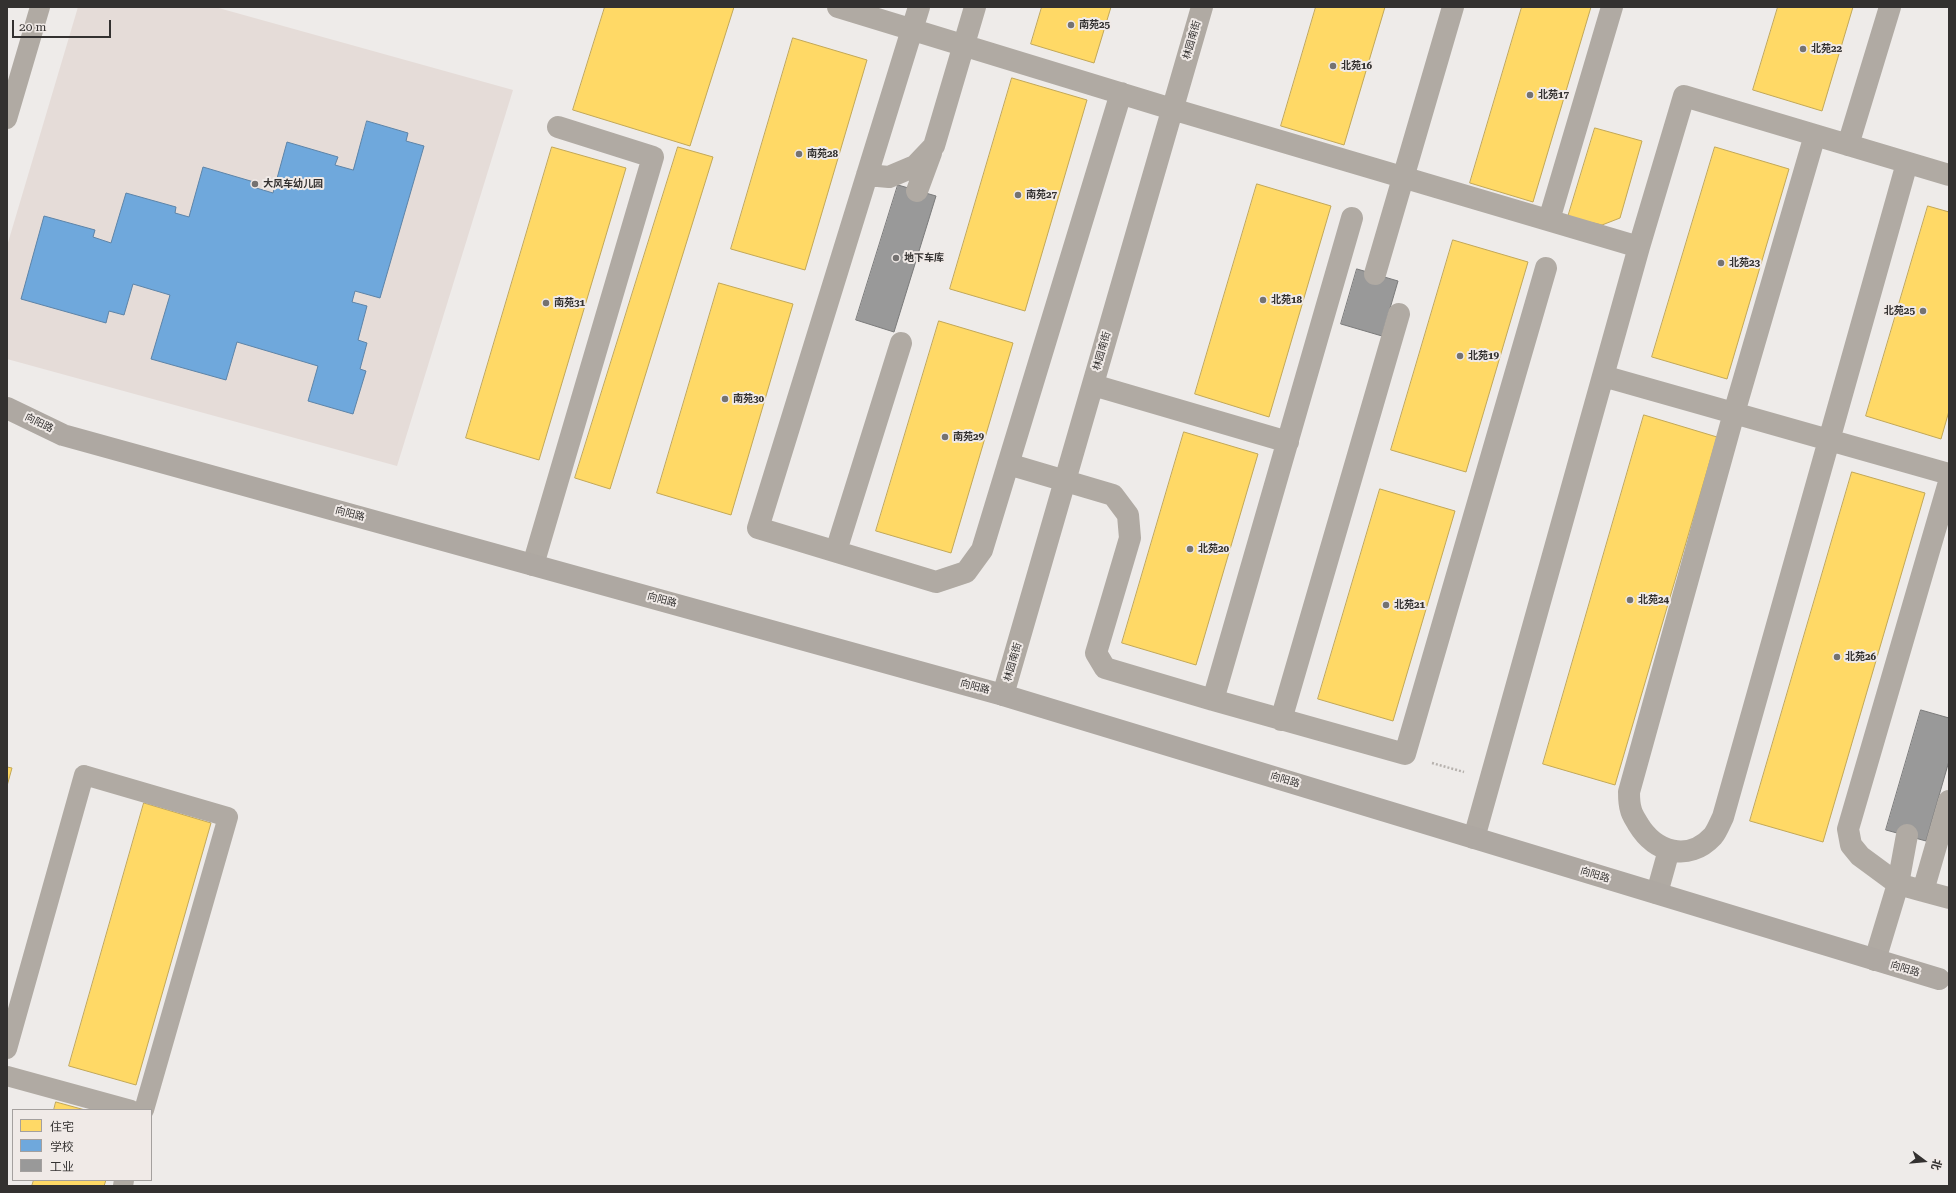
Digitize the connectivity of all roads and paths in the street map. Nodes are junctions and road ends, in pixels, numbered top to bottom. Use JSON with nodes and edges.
{"nodes":[{"id":1,"x":40,"y":7,"type":"edge"},
{"id":2,"x":838,"y":7,"type":"edge"},
{"id":3,"x":919,"y":7,"type":"edge"},
{"id":4,"x":975,"y":7,"type":"edge"},
{"id":5,"x":1202,"y":7,"type":"edge"},
{"id":6,"x":1453,"y":7,"type":"edge"},
{"id":7,"x":1612,"y":7,"type":"edge"},
{"id":8,"x":1890,"y":7,"type":"edge"},
{"id":9,"x":912,"y":28,"type":"junction"},
{"id":10,"x":964,"y":44,"type":"junction"},
{"id":11,"x":1121,"y":93,"type":"junction"},
{"id":12,"x":1172,"y":109,"type":"junction"},
{"id":13,"x":7,"y":119,"type":"edge"},
{"id":14,"x":558,"y":127,"type":"dead end"},
{"id":15,"x":1815,"y":135,"type":"junction"},
{"id":16,"x":1848,"y":145,"type":"junction"},
{"id":17,"x":934,"y":146,"type":"junction"},
{"id":18,"x":1907,"y":163,"type":"junction"},
{"id":19,"x":867,"y":175,"type":"junction"},
{"id":20,"x":1949,"y":176,"type":"edge"},
{"id":21,"x":1402,"y":177,"type":"junction"},
{"id":22,"x":917,"y":191,"type":"dead end"},
{"id":23,"x":1352,"y":218,"type":"dead end"},
{"id":24,"x":1549,"y":220,"type":"junction"},
{"id":25,"x":1639,"y":247,"type":"junction"},
{"id":26,"x":1546,"y":268,"type":"dead end"},
{"id":27,"x":1375,"y":274,"type":"dead end"},
{"id":28,"x":1399,"y":314,"type":"dead end"},
{"id":29,"x":901,"y":343,"type":"dead end"},
{"id":30,"x":1603,"y":376,"type":"junction"},
{"id":31,"x":1093,"y":385,"type":"junction"},
{"id":32,"x":7,"y":408,"type":"edge"},
{"id":33,"x":1734,"y":413,"type":"junction"},
{"id":34,"x":1828,"y":440,"type":"junction"},
{"id":35,"x":1288,"y":442,"type":"junction"},
{"id":36,"x":1008,"y":464,"type":"junction"},
{"id":37,"x":1949,"y":474,"type":"edge"},
{"id":38,"x":1065,"y":481,"type":"junction"},
{"id":39,"x":1949,"y":482,"type":"edge"},
{"id":40,"x":836,"y":552,"type":"junction"},
{"id":41,"x":533,"y":565,"type":"junction"},
{"id":42,"x":1003,"y":695,"type":"junction"},
{"id":43,"x":1213,"y":700,"type":"junction"},
{"id":44,"x":1281,"y":720,"type":"junction"},
{"id":45,"x":1405,"y":754,"type":"junction"},
{"id":46,"x":1490,"y":780,"type":"junction"},
{"id":47,"x":1949,"y":801,"type":"edge"},
{"id":48,"x":1907,"y":835,"type":"dead end"},
{"id":49,"x":1474,"y":838,"type":"junction"},
{"id":50,"x":1669,"y":850,"type":"junction"},
{"id":51,"x":1898,"y":884,"type":"junction"},
{"id":52,"x":1923,"y":891,"type":"junction"},
{"id":53,"x":1657,"y":893,"type":"junction"},
{"id":54,"x":1949,"y":898,"type":"edge"},
{"id":55,"x":1875,"y":960,"type":"junction"},
{"id":56,"x":1939,"y":979,"type":"dead end"},
{"id":57,"x":7,"y":1049,"type":"edge"},
{"id":58,"x":7,"y":1076,"type":"edge"},
{"id":59,"x":127,"y":1109,"type":"edge"},
{"id":60,"x":144,"y":1109,"type":"edge"}],
"edges":[{"from":1,"to":13,"type":"lane"},
{"from":2,"to":9,"type":"street"},
{"from":3,"to":9,"type":"street"},
{"from":4,"to":10,"type":"street"},
{"from":5,"to":12,"type":"street","name":"林园南街"},
{"from":6,"to":21,"type":"street"},
{"from":7,"to":24,"type":"street"},
{"from":8,"to":16,"type":"street"},
{"from":9,"to":10,"type":"street"},
{"from":9,"to":19,"type":"street"},
{"from":10,"to":11,"type":"street"},
{"from":10,"to":17,"type":"street"},
{"from":11,"to":12,"type":"street"},
{"from":11,"to":36,"type":"street"},
{"from":12,"to":21,"type":"street"},
{"from":12,"to":31,"type":"street","name":"林园南街"},
{"from":14,"to":41,"type":"street"},
{"from":15,"to":16,"type":"street"},
{"from":15,"to":25,"type":"street"},
{"from":15,"to":33,"type":"street"},
{"from":16,"to":18,"type":"street"},
{"from":17,"to":19,"type":"street"},
{"from":17,"to":22,"type":"street"},
{"from":18,"to":20,"type":"street"},
{"from":18,"to":34,"type":"street"},
{"from":19,"to":40,"type":"street"},
{"from":21,"to":24,"type":"street"},
{"from":21,"to":27,"type":"street"},
{"from":23,"to":35,"type":"street"},
{"from":24,"to":25,"type":"street"},
{"from":25,"to":30,"type":"street"},
{"from":26,"to":45,"type":"street"},
{"from":28,"to":44,"type":"street"},
{"from":29,"to":40,"type":"street"},
{"from":30,"to":33,"type":"street"},
{"from":30,"to":46,"type":"street"},
{"from":31,"to":35,"type":"street"},
{"from":31,"to":38,"type":"street","name":"林园南街"},
{"from":32,"to":41,"type":"street","name":"向阳路"},
{"from":33,"to":34,"type":"street"},
{"from":33,"to":50,"type":"street"},
{"from":34,"to":37,"type":"street"},
{"from":34,"to":50,"type":"street"},
{"from":35,"to":43,"type":"street"},
{"from":36,"to":38,"type":"street"},
{"from":36,"to":40,"type":"street"},
{"from":38,"to":42,"type":"street","name":"林园南街"},
{"from":38,"to":43,"type":"street"},
{"from":39,"to":51,"type":"street"},
{"from":41,"to":42,"type":"street","name":"向阳路"},
{"from":42,"to":49,"type":"street","name":"向阳路"},
{"from":43,"to":44,"type":"street"},
{"from":44,"to":45,"type":"street"},
{"from":45,"to":46,"type":"path"},
{"from":46,"to":49,"type":"street"},
{"from":47,"to":52,"type":"street"},
{"from":48,"to":51,"type":"street"},
{"from":49,"to":53,"type":"street","name":"向阳路"},
{"from":50,"to":53,"type":"street"},
{"from":51,"to":52,"type":"street"},
{"from":51,"to":55,"type":"street"},
{"from":52,"to":54,"type":"street"},
{"from":53,"to":55,"type":"street","name":"向阳路"},
{"from":55,"to":56,"type":"street","name":"向阳路"},
{"from":57,"to":60,"type":"lane"},
{"from":58,"to":59,"type":"lane"}]}
